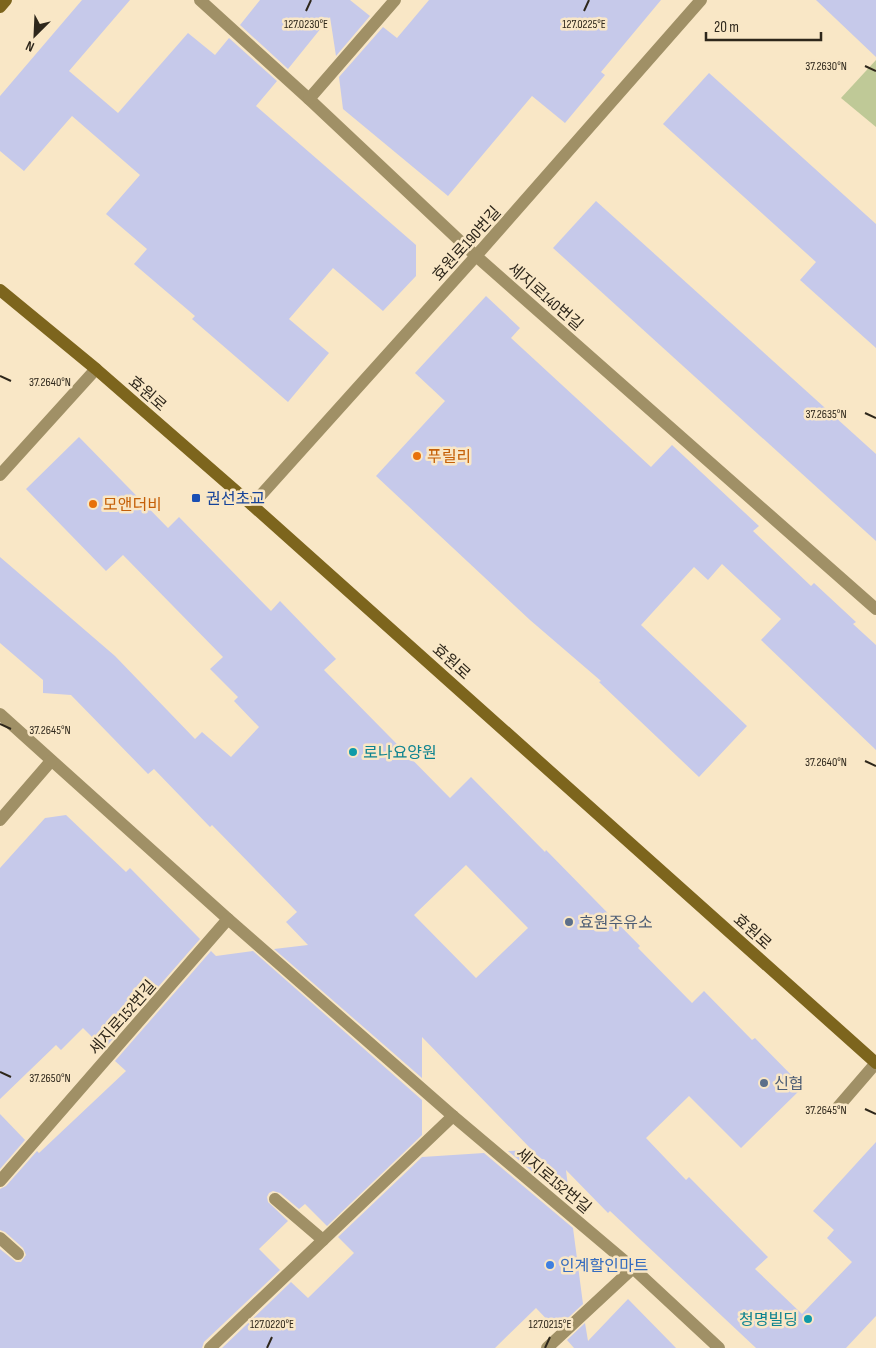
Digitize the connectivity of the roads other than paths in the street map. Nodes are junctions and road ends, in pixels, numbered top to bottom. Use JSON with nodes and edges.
{"nodes":[{"id":1,"x":6,"y":0,"type":"edge"},
{"id":2,"x":200,"y":0,"type":"edge"},
{"id":3,"x":395,"y":0,"type":"edge"},
{"id":4,"x":701,"y":0,"type":"edge"},
{"id":5,"x":0,"y":7,"type":"edge"},
{"id":6,"x":309,"y":99,"type":"junction"},
{"id":7,"x":476,"y":256,"type":"junction"},
{"id":8,"x":0,"y":290,"type":"edge"},
{"id":9,"x":96,"y":369,"type":"junction"},
{"id":10,"x":0,"y":475,"type":"edge"},
{"id":11,"x":252,"y":505,"type":"junction"},
{"id":12,"x":876,"y":609,"type":"edge"},
{"id":13,"x":0,"y":714,"type":"edge"},
{"id":14,"x":51,"y":762,"type":"junction"},
{"id":15,"x":0,"y":820,"type":"edge"},
{"id":16,"x":228,"y":919,"type":"junction"},
{"id":17,"x":876,"y":1063,"type":"edge"},
{"id":18,"x":838,"y":1107,"type":"dead end"},
{"id":19,"x":453,"y":1116,"type":"junction"},
{"id":20,"x":0,"y":1181,"type":"edge"},
{"id":21,"x":275,"y":1199,"type":"dead end"},
{"id":22,"x":0,"y":1238,"type":"edge"},
{"id":23,"x":323,"y":1240,"type":"junction"},
{"id":24,"x":18,"y":1254,"type":"dead end"},
{"id":25,"x":633,"y":1268,"type":"junction"},
{"id":26,"x":210,"y":1348,"type":"edge"},
{"id":27,"x":546,"y":1348,"type":"edge"},
{"id":28,"x":719,"y":1348,"type":"edge"}],
"edges":[{"from":1,"to":5,"type":"street"},
{"from":2,"to":6,"type":"street","name":"세지로140번길"},
{"from":3,"to":6,"type":"street"},
{"from":4,"to":7,"type":"street","name":"효원로190번길"},
{"from":6,"to":7,"type":"street","name":"세지로140번길"},
{"from":7,"to":11,"type":"street","name":"효원로190번길"},
{"from":7,"to":12,"type":"street","name":"세지로140번길"},
{"from":8,"to":9,"type":"street","name":"효원로"},
{"from":9,"to":10,"type":"street"},
{"from":9,"to":11,"type":"street","name":"효원로"},
{"from":11,"to":17,"type":"street","name":"효원로"},
{"from":13,"to":14,"type":"street","name":"세지로152번길"},
{"from":14,"to":15,"type":"street"},
{"from":14,"to":16,"type":"street","name":"세지로152번길"},
{"from":16,"to":19,"type":"street","name":"세지로152번길"},
{"from":16,"to":20,"type":"street","name":"세지로152번길"},
{"from":17,"to":18,"type":"street"},
{"from":19,"to":23,"type":"street"},
{"from":19,"to":25,"type":"street","name":"세지로152번길"},
{"from":21,"to":23,"type":"street"},
{"from":22,"to":24,"type":"street"},
{"from":23,"to":26,"type":"street"},
{"from":25,"to":27,"type":"street"},
{"from":25,"to":28,"type":"street","name":"세지로152번길"}]}
